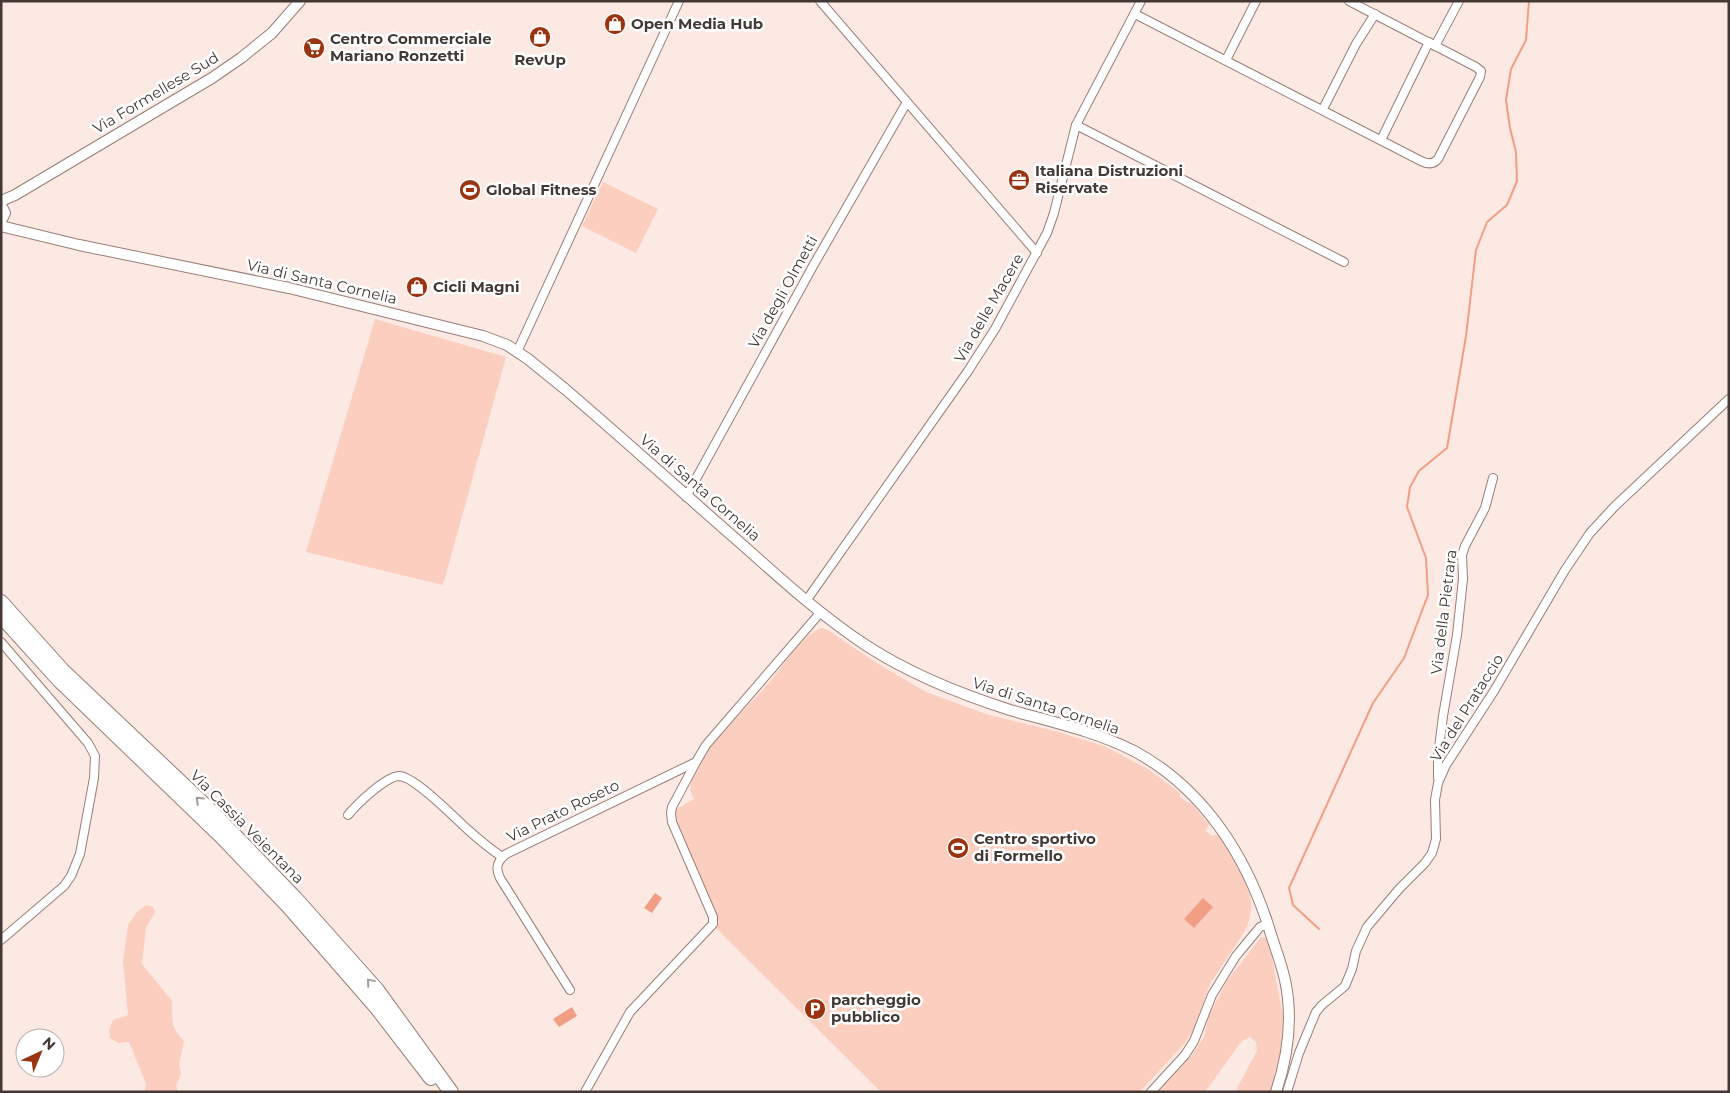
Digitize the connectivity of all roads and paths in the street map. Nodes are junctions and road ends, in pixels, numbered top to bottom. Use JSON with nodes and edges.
{"nodes":[{"id":1,"x":300,"y":1,"type":"edge"},
{"id":2,"x":679,"y":1,"type":"edge"},
{"id":3,"x":820,"y":1,"type":"edge"},
{"id":4,"x":1141,"y":1,"type":"edge"},
{"id":5,"x":1256,"y":1,"type":"edge"},
{"id":6,"x":1459,"y":1,"type":"edge"},
{"id":7,"x":1351,"y":2,"type":"edge"},
{"id":8,"x":1135,"y":14,"type":"junction"},
{"id":9,"x":1375,"y":14,"type":"junction"},
{"id":10,"x":1432,"y":44,"type":"junction"},
{"id":11,"x":1226,"y":60,"type":"junction"},
{"id":12,"x":907,"y":102,"type":"junction"},
{"id":13,"x":1323,"y":110,"type":"junction"},
{"id":14,"x":1076,"y":125,"type":"junction"},
{"id":15,"x":1381,"y":140,"type":"junction"},
{"id":16,"x":2,"y":213,"type":"edge"},
{"id":17,"x":1037,"y":253,"type":"junction"},
{"id":18,"x":1344,"y":262,"type":"dead end"},
{"id":19,"x":517,"y":352,"type":"junction"},
{"id":20,"x":1729,"y":399,"type":"edge"},
{"id":21,"x":1493,"y":478,"type":"dead end"},
{"id":22,"x":686,"y":496,"type":"junction"},
{"id":23,"x":806,"y":601,"type":"junction"},
{"id":24,"x":1,"y":602,"type":"edge"},
{"id":25,"x":820,"y":612,"type":"junction"},
{"id":26,"x":1,"y":616,"type":"edge"},
{"id":27,"x":1,"y":642,"type":"edge"},
{"id":28,"x":696,"y":762,"type":"junction"},
{"id":29,"x":1438,"y":783,"type":"junction"},
{"id":30,"x":348,"y":815,"type":"dead end"},
{"id":31,"x":502,"y":857,"type":"junction"},
{"id":32,"x":1268,"y":924,"type":"junction"},
{"id":33,"x":1,"y":940,"type":"edge"},
{"id":34,"x":570,"y":990,"type":"dead end"},
{"id":35,"x":440,"y":1092,"type":"edge"},
{"id":36,"x":451,"y":1092,"type":"edge"},
{"id":37,"x":585,"y":1092,"type":"edge"},
{"id":38,"x":1151,"y":1092,"type":"edge"},
{"id":39,"x":1276,"y":1092,"type":"edge"},
{"id":40,"x":1287,"y":1092,"type":"edge"}],
"edges":[{"from":1,"to":16,"type":"street","name":"Via Formellese Sud"},
{"from":2,"to":19,"type":"street"},
{"from":3,"to":12,"type":"street"},
{"from":4,"to":8,"type":"street","name":"Via delle Macere"},
{"from":5,"to":11,"type":"street"},
{"from":6,"to":10,"type":"street"},
{"from":7,"to":9,"type":"street"},
{"from":8,"to":11,"type":"street"},
{"from":8,"to":14,"type":"street","name":"Via delle Macere"},
{"from":9,"to":10,"type":"street"},
{"from":9,"to":13,"type":"street"},
{"from":10,"to":15,"type":"street"},
{"from":10,"to":15,"type":"street"},
{"from":11,"to":13,"type":"street"},
{"from":12,"to":17,"type":"street"},
{"from":12,"to":22,"type":"street","name":"Via degli Olmetti"},
{"from":13,"to":15,"type":"street"},
{"from":14,"to":17,"type":"street","name":"Via delle Macere"},
{"from":14,"to":18,"type":"street"},
{"from":16,"to":19,"type":"street","name":"Via di Santa Cornelia"},
{"from":17,"to":23,"type":"street","name":"Via delle Macere"},
{"from":19,"to":22,"type":"street","name":"Via di Santa Cornelia"},
{"from":20,"to":29,"type":"street","name":"Via del Prataccio"},
{"from":21,"to":29,"type":"street","name":"Via della Pietrara"},
{"from":22,"to":23,"type":"street","name":"Via di Santa Cornelia"},
{"from":23,"to":25,"type":"street","name":"Via di Santa Cornelia"},
{"from":36,"to":24,"type":"highway","name":"Via Cassia Veientana","one_way":true},
{"from":25,"to":28,"type":"street","name":"Via Prato Roseto"},
{"from":25,"to":32,"type":"street","name":"Via di Santa Cornelia"},
{"from":26,"to":35,"type":"highway","name":"Via Cassia Veientana"},
{"from":27,"to":33,"type":"street"},
{"from":28,"to":31,"type":"street","name":"Via Prato Roseto"},
{"from":28,"to":37,"type":"street","name":"Via Prato Roseto"},
{"from":29,"to":40,"type":"street","name":"Via del Prataccio"},
{"from":30,"to":31,"type":"street"},
{"from":31,"to":34,"type":"street","name":"Via Prato Roseto"},
{"from":32,"to":38,"type":"street"},
{"from":32,"to":39,"type":"street","name":"Via di Santa Cornelia"}]}
